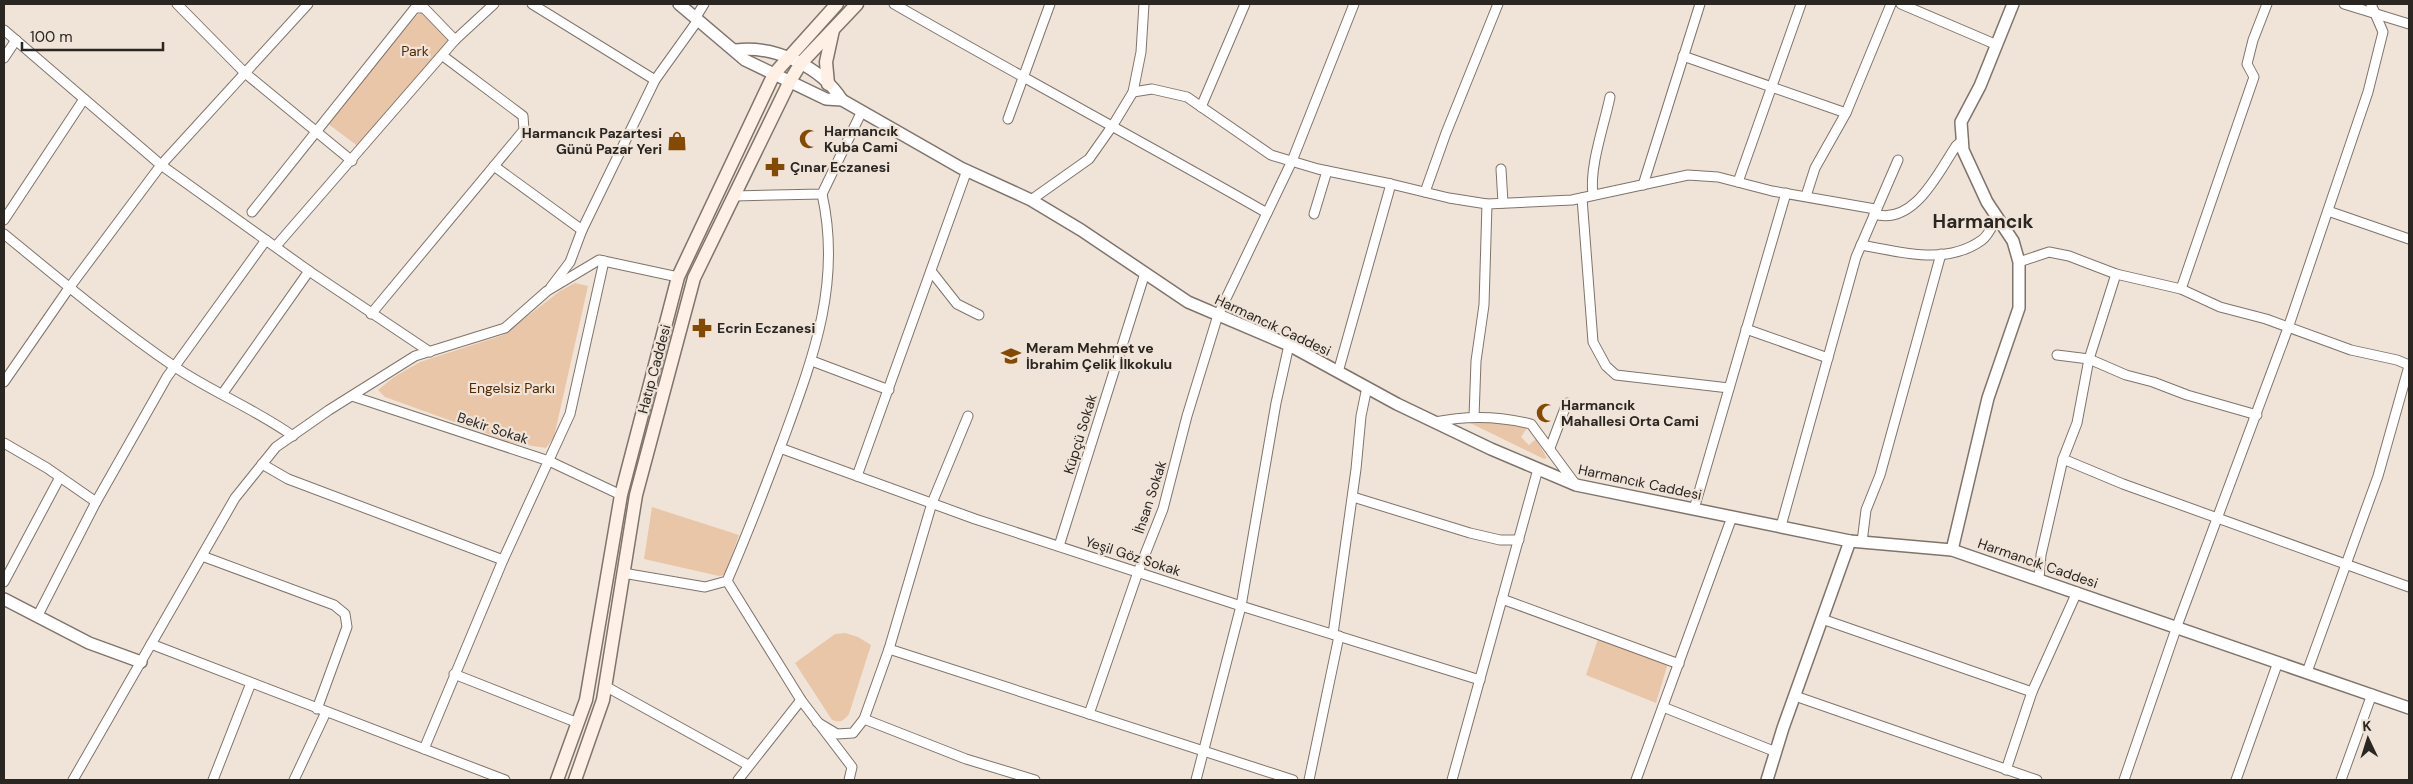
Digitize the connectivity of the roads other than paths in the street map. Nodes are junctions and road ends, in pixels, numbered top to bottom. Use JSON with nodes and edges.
{"nodes":[{"id":1,"x":177,"y":4,"type":"edge"},
{"id":2,"x":308,"y":4,"type":"edge"},
{"id":3,"x":494,"y":4,"type":"edge"},
{"id":4,"x":532,"y":4,"type":"edge"},
{"id":5,"x":679,"y":4,"type":"edge"},
{"id":6,"x":704,"y":4,"type":"edge"},
{"id":7,"x":837,"y":4,"type":"edge"},
{"id":8,"x":857,"y":4,"type":"edge"},
{"id":9,"x":894,"y":4,"type":"edge"},
{"id":10,"x":1050,"y":4,"type":"edge"},
{"id":11,"x":1144,"y":4,"type":"edge"},
{"id":12,"x":1245,"y":4,"type":"edge"},
{"id":13,"x":1354,"y":4,"type":"edge"},
{"id":14,"x":1498,"y":4,"type":"edge"},
{"id":15,"x":1700,"y":4,"type":"edge"},
{"id":16,"x":1801,"y":4,"type":"edge"},
{"id":17,"x":1891,"y":4,"type":"edge"},
{"id":18,"x":1901,"y":4,"type":"edge"},
{"id":19,"x":2013,"y":4,"type":"edge"},
{"id":20,"x":2267,"y":4,"type":"edge"},
{"id":21,"x":2344,"y":4,"type":"edge"},
{"id":22,"x":2371,"y":4,"type":"edge"},
{"id":23,"x":2375,"y":13,"type":"junction"},
{"id":24,"x":697,"y":18,"type":"junction"},
{"id":25,"x":2409,"y":24,"type":"edge"},
{"id":26,"x":834,"y":27,"type":"junction"},
{"id":27,"x":4,"y":30,"type":"edge"},
{"id":28,"x":16,"y":40,"type":"junction"},
{"id":29,"x":455,"y":40,"type":"junction"},
{"id":30,"x":1997,"y":45,"type":"junction"},
{"id":31,"x":736,"y":50,"type":"junction"},
{"id":32,"x":443,"y":56,"type":"junction"},
{"id":33,"x":1683,"y":56,"type":"junction"},
{"id":34,"x":4,"y":58,"type":"edge"},
{"id":35,"x":796,"y":59,"type":"junction"},
{"id":36,"x":245,"y":73,"type":"junction"},
{"id":37,"x":774,"y":74,"type":"junction"},
{"id":38,"x":1023,"y":79,"type":"junction"},
{"id":39,"x":655,"y":80,"type":"junction"},
{"id":40,"x":790,"y":81,"type":"junction"},
{"id":41,"x":828,"y":84,"type":"junction"},
{"id":42,"x":1770,"y":88,"type":"junction"},
{"id":43,"x":1133,"y":92,"type":"junction"},
{"id":44,"x":1610,"y":97,"type":"dead end"},
{"id":45,"x":84,"y":99,"type":"junction"},
{"id":46,"x":842,"y":100,"type":"junction"},
{"id":47,"x":1201,"y":107,"type":"junction"},
{"id":48,"x":862,"y":111,"type":"junction"},
{"id":49,"x":1846,"y":113,"type":"junction"},
{"id":50,"x":1008,"y":119,"type":"dead end"},
{"id":51,"x":1114,"y":125,"type":"junction"},
{"id":52,"x":316,"y":131,"type":"junction"},
{"id":53,"x":1963,"y":140,"type":"junction"},
{"id":54,"x":1898,"y":160,"type":"dead end"},
{"id":55,"x":352,"y":161,"type":"junction"},
{"id":56,"x":1292,"y":161,"type":"junction"},
{"id":57,"x":161,"y":165,"type":"junction"},
{"id":58,"x":494,"y":166,"type":"junction"},
{"id":59,"x":1501,"y":169,"type":"dead end"},
{"id":60,"x":966,"y":170,"type":"junction"},
{"id":61,"x":1328,"y":171,"type":"junction"},
{"id":62,"x":1738,"y":182,"type":"junction"},
{"id":63,"x":1391,"y":184,"type":"junction"},
{"id":64,"x":1643,"y":185,"type":"junction"},
{"id":65,"x":1425,"y":192,"type":"junction"},
{"id":66,"x":1786,"y":193,"type":"junction"},
{"id":67,"x":822,"y":194,"type":"junction"},
{"id":68,"x":1593,"y":195,"type":"junction"},
{"id":69,"x":734,"y":196,"type":"junction"},
{"id":70,"x":1806,"y":196,"type":"junction"},
{"id":71,"x":1582,"y":198,"type":"junction"},
{"id":72,"x":1031,"y":200,"type":"junction"},
{"id":73,"x":1503,"y":203,"type":"junction"},
{"id":74,"x":1487,"y":204,"type":"junction"},
{"id":75,"x":252,"y":212,"type":"dead end"},
{"id":76,"x":1875,"y":212,"type":"junction"},
{"id":77,"x":2328,"y":212,"type":"junction"},
{"id":78,"x":1267,"y":213,"type":"junction"},
{"id":79,"x":1314,"y":214,"type":"dead end"},
{"id":80,"x":1997,"y":217,"type":"junction"},
{"id":81,"x":4,"y":220,"type":"edge"},
{"id":82,"x":582,"y":230,"type":"junction"},
{"id":83,"x":4,"y":234,"type":"edge"},
{"id":84,"x":2409,"y":239,"type":"edge"},
{"id":85,"x":266,"y":240,"type":"junction"},
{"id":86,"x":1861,"y":245,"type":"junction"},
{"id":87,"x":276,"y":246,"type":"junction"},
{"id":88,"x":1941,"y":254,"type":"junction"},
{"id":89,"x":604,"y":261,"type":"junction"},
{"id":90,"x":2019,"y":262,"type":"junction"},
{"id":91,"x":309,"y":271,"type":"junction"},
{"id":92,"x":931,"y":271,"type":"junction"},
{"id":93,"x":1145,"y":273,"type":"junction"},
{"id":94,"x":2116,"y":274,"type":"junction"},
{"id":95,"x":678,"y":277,"type":"junction"},
{"id":96,"x":69,"y":288,"type":"junction"},
{"id":97,"x":2180,"y":289,"type":"junction"},
{"id":98,"x":547,"y":291,"type":"junction"},
{"id":99,"x":371,"y":314,"type":"junction"},
{"id":100,"x":979,"y":315,"type":"dead end"},
{"id":101,"x":1218,"y":315,"type":"junction"},
{"id":102,"x":1746,"y":328,"type":"junction"},
{"id":103,"x":2288,"y":328,"type":"junction"},
{"id":104,"x":1289,"y":345,"type":"junction"},
{"id":105,"x":430,"y":352,"type":"junction"},
{"id":106,"x":2056,"y":355,"type":"dead end"},
{"id":107,"x":1828,"y":358,"type":"junction"},
{"id":108,"x":2089,"y":359,"type":"junction"},
{"id":109,"x":812,"y":361,"type":"junction"},
{"id":110,"x":2409,"y":365,"type":"edge"},
{"id":111,"x":176,"y":368,"type":"junction"},
{"id":112,"x":1338,"y":372,"type":"junction"},
{"id":113,"x":4,"y":382,"type":"edge"},
{"id":114,"x":1367,"y":387,"type":"junction"},
{"id":115,"x":1728,"y":388,"type":"junction"},
{"id":116,"x":889,"y":390,"type":"junction"},
{"id":117,"x":223,"y":394,"type":"junction"},
{"id":118,"x":352,"y":396,"type":"junction"},
{"id":119,"x":1567,"y":403,"type":"dead end"},
{"id":120,"x":2256,"y":415,"type":"junction"},
{"id":121,"x":968,"y":416,"type":"dead end"},
{"id":122,"x":1474,"y":418,"type":"junction"},
{"id":123,"x":1435,"y":422,"type":"junction"},
{"id":124,"x":292,"y":436,"type":"junction"},
{"id":125,"x":4,"y":444,"type":"edge"},
{"id":126,"x":780,"y":448,"type":"junction"},
{"id":127,"x":1550,"y":448,"type":"junction"},
{"id":128,"x":2063,"y":459,"type":"junction"},
{"id":129,"x":549,"y":461,"type":"junction"},
{"id":130,"x":262,"y":464,"type":"junction"},
{"id":131,"x":1538,"y":469,"type":"junction"},
{"id":132,"x":857,"y":476,"type":"junction"},
{"id":133,"x":60,"y":477,"type":"junction"},
{"id":134,"x":1576,"y":485,"type":"junction"},
{"id":135,"x":621,"y":495,"type":"junction"},
{"id":136,"x":1353,"y":497,"type":"junction"},
{"id":137,"x":96,"y":502,"type":"junction"},
{"id":138,"x":932,"y":503,"type":"junction"},
{"id":139,"x":1694,"y":510,"type":"junction"},
{"id":140,"x":1732,"y":517,"type":"junction"},
{"id":141,"x":2218,"y":517,"type":"junction"},
{"id":142,"x":1781,"y":526,"type":"junction"},
{"id":143,"x":1519,"y":540,"type":"junction"},
{"id":144,"x":1856,"y":542,"type":"junction"},
{"id":145,"x":1059,"y":546,"type":"junction"},
{"id":146,"x":1952,"y":550,"type":"junction"},
{"id":147,"x":202,"y":556,"type":"junction"},
{"id":148,"x":503,"y":560,"type":"junction"},
{"id":149,"x":2346,"y":564,"type":"junction"},
{"id":150,"x":1138,"y":572,"type":"junction"},
{"id":151,"x":623,"y":573,"type":"junction"},
{"id":152,"x":2038,"y":579,"type":"junction"},
{"id":153,"x":726,"y":581,"type":"junction"},
{"id":154,"x":4,"y":582,"type":"edge"},
{"id":155,"x":2409,"y":586,"type":"edge"},
{"id":156,"x":2077,"y":592,"type":"junction"},
{"id":157,"x":4,"y":599,"type":"edge"},
{"id":158,"x":1502,"y":599,"type":"junction"},
{"id":159,"x":1241,"y":606,"type":"junction"},
{"id":160,"x":36,"y":617,"type":"junction"},
{"id":161,"x":1822,"y":619,"type":"junction"},
{"id":162,"x":2177,"y":626,"type":"junction"},
{"id":163,"x":1336,"y":635,"type":"junction"},
{"id":164,"x":151,"y":644,"type":"junction"},
{"id":165,"x":889,"y":649,"type":"junction"},
{"id":166,"x":140,"y":662,"type":"junction"},
{"id":167,"x":2278,"y":662,"type":"junction"},
{"id":168,"x":1679,"y":664,"type":"junction"},
{"id":169,"x":2307,"y":672,"type":"junction"},
{"id":170,"x":454,"y":674,"type":"junction"},
{"id":171,"x":1480,"y":680,"type":"junction"},
{"id":172,"x":251,"y":683,"type":"junction"},
{"id":173,"x":605,"y":686,"type":"junction"},
{"id":174,"x":2032,"y":692,"type":"junction"},
{"id":175,"x":2372,"y":694,"type":"junction"},
{"id":176,"x":1795,"y":696,"type":"junction"},
{"id":177,"x":801,"y":700,"type":"junction"},
{"id":178,"x":1664,"y":708,"type":"junction"},
{"id":179,"x":2409,"y":708,"type":"edge"},
{"id":180,"x":322,"y":710,"type":"junction"},
{"id":181,"x":1089,"y":714,"type":"junction"},
{"id":182,"x":864,"y":719,"type":"junction"},
{"id":183,"x":818,"y":722,"type":"junction"},
{"id":184,"x":578,"y":724,"type":"junction"},
{"id":185,"x":424,"y":749,"type":"junction"},
{"id":186,"x":1204,"y":751,"type":"junction"},
{"id":187,"x":1776,"y":752,"type":"junction"},
{"id":188,"x":748,"y":765,"type":"junction"},
{"id":189,"x":2006,"y":770,"type":"junction"},
{"id":190,"x":74,"y":780,"type":"edge"},
{"id":191,"x":213,"y":780,"type":"edge"},
{"id":192,"x":294,"y":780,"type":"edge"},
{"id":193,"x":505,"y":780,"type":"edge"},
{"id":194,"x":557,"y":780,"type":"edge"},
{"id":195,"x":575,"y":780,"type":"edge"},
{"id":196,"x":738,"y":780,"type":"edge"},
{"id":197,"x":849,"y":780,"type":"edge"},
{"id":198,"x":1035,"y":780,"type":"edge"},
{"id":199,"x":1196,"y":780,"type":"edge"},
{"id":200,"x":1293,"y":780,"type":"edge"},
{"id":201,"x":1309,"y":780,"type":"edge"},
{"id":202,"x":1452,"y":780,"type":"edge"},
{"id":203,"x":1636,"y":780,"type":"edge"},
{"id":204,"x":1767,"y":780,"type":"edge"},
{"id":205,"x":2037,"y":780,"type":"edge"},
{"id":206,"x":2124,"y":780,"type":"edge"},
{"id":207,"x":2236,"y":780,"type":"edge"},
{"id":208,"x":2341,"y":780,"type":"edge"}],
"edges":[{"from":1,"to":36,"type":"street"},
{"from":2,"to":36,"type":"street"},
{"from":3,"to":29,"type":"street"},
{"from":4,"to":39,"type":"street"},
{"from":5,"to":24,"type":"street"},
{"from":6,"to":24,"type":"street"},
{"from":7,"to":35,"type":"main road","name":"Hatıp Caddesi"},
{"from":8,"to":26,"type":"main road","name":"Hatıp Caddesi"},
{"from":9,"to":38,"type":"street"},
{"from":10,"to":38,"type":"street"},
{"from":11,"to":43,"type":"street"},
{"from":12,"to":47,"type":"street"},
{"from":13,"to":56,"type":"street","name":"İhsan Sokak"},
{"from":14,"to":65,"type":"street"},
{"from":15,"to":33,"type":"street"},
{"from":16,"to":42,"type":"street"},
{"from":17,"to":49,"type":"street"},
{"from":18,"to":30,"type":"street"},
{"from":19,"to":30,"type":"street"},
{"from":20,"to":97,"type":"street"},
{"from":21,"to":23,"type":"street"},
{"from":22,"to":23,"type":"street"},
{"from":23,"to":25,"type":"street"},
{"from":23,"to":77,"type":"street"},
{"from":24,"to":31,"type":"street"},
{"from":24,"to":39,"type":"street"},
{"from":26,"to":35,"type":"main road","name":"Hatıp Caddesi"},
{"from":26,"to":41,"type":"main road"},
{"from":27,"to":28,"type":"street"},
{"from":28,"to":34,"type":"street"},
{"from":28,"to":45,"type":"street"},
{"from":29,"to":32,"type":"street"},
{"from":29,"to":52,"type":"street"},
{"from":30,"to":53,"type":"street"},
{"from":31,"to":35,"type":"street"},
{"from":31,"to":37,"type":"street"},
{"from":32,"to":55,"type":"street"},
{"from":32,"to":58,"type":"street"},
{"from":33,"to":42,"type":"street"},
{"from":33,"to":64,"type":"street"},
{"from":35,"to":37,"type":"main road","name":"Hatıp Caddesi"},
{"from":35,"to":40,"type":"main road","name":"Hatıp Caddesi"},
{"from":35,"to":41,"type":"street"},
{"from":36,"to":52,"type":"street"},
{"from":36,"to":57,"type":"street"},
{"from":37,"to":40,"type":"street"},
{"from":37,"to":95,"type":"main road","name":"Hatıp Caddesi"},
{"from":38,"to":50,"type":"street"},
{"from":38,"to":51,"type":"street"},
{"from":39,"to":82,"type":"street"},
{"from":40,"to":46,"type":"street"},
{"from":40,"to":69,"type":"main road","name":"Hatıp Caddesi"},
{"from":41,"to":46,"type":"street"},
{"from":42,"to":49,"type":"street"},
{"from":42,"to":62,"type":"street"},
{"from":43,"to":47,"type":"street"},
{"from":43,"to":51,"type":"street"},
{"from":44,"to":68,"type":"street"},
{"from":45,"to":57,"type":"street"},
{"from":45,"to":81,"type":"street"},
{"from":46,"to":48,"type":"street","name":"Harmancık Caddesi"},
{"from":47,"to":56,"type":"street"},
{"from":48,"to":60,"type":"street","name":"Harmancık Caddesi"},
{"from":48,"to":67,"type":"street"},
{"from":49,"to":70,"type":"street"},
{"from":51,"to":72,"type":"street"},
{"from":51,"to":78,"type":"street"},
{"from":52,"to":55,"type":"street"},
{"from":52,"to":75,"type":"street"},
{"from":53,"to":76,"type":"street"},
{"from":53,"to":80,"type":"street"},
{"from":54,"to":76,"type":"street"},
{"from":55,"to":87,"type":"street"},
{"from":56,"to":61,"type":"street"},
{"from":56,"to":78,"type":"street","name":"İhsan Sokak"},
{"from":57,"to":85,"type":"street"},
{"from":57,"to":96,"type":"street"},
{"from":58,"to":82,"type":"street"},
{"from":58,"to":99,"type":"street"},
{"from":59,"to":73,"type":"street"},
{"from":60,"to":72,"type":"street","name":"Harmancık Caddesi"},
{"from":60,"to":92,"type":"street"},
{"from":61,"to":63,"type":"street"},
{"from":61,"to":79,"type":"street"},
{"from":62,"to":64,"type":"street"},
{"from":62,"to":66,"type":"street"},
{"from":63,"to":65,"type":"street"},
{"from":63,"to":112,"type":"street"},
{"from":64,"to":68,"type":"street"},
{"from":65,"to":74,"type":"street"},
{"from":66,"to":70,"type":"street"},
{"from":66,"to":102,"type":"street"},
{"from":67,"to":69,"type":"street"},
{"from":67,"to":109,"type":"street"},
{"from":68,"to":71,"type":"street"},
{"from":69,"to":151,"type":"main road","name":"Hatıp Caddesi"},
{"from":70,"to":76,"type":"street"},
{"from":71,"to":73,"type":"street"},
{"from":71,"to":115,"type":"street"},
{"from":72,"to":93,"type":"street","name":"Harmancık Caddesi"},
{"from":73,"to":74,"type":"street"},
{"from":74,"to":122,"type":"street"},
{"from":76,"to":86,"type":"street"},
{"from":77,"to":84,"type":"street"},
{"from":77,"to":103,"type":"street"},
{"from":78,"to":101,"type":"street","name":"İhsan Sokak"},
{"from":80,"to":88,"type":"street"},
{"from":80,"to":90,"type":"street"},
{"from":82,"to":98,"type":"street"},
{"from":83,"to":96,"type":"street"},
{"from":85,"to":87,"type":"street"},
{"from":85,"to":111,"type":"street"},
{"from":86,"to":88,"type":"street"},
{"from":86,"to":107,"type":"street"},
{"from":87,"to":91,"type":"street"},
{"from":88,"to":144,"type":"street"},
{"from":89,"to":95,"type":"street"},
{"from":89,"to":98,"type":"street"},
{"from":89,"to":129,"type":"street"},
{"from":90,"to":94,"type":"street"},
{"from":90,"to":146,"type":"street"},
{"from":91,"to":99,"type":"street"},
{"from":91,"to":117,"type":"street"},
{"from":92,"to":100,"type":"street"},
{"from":92,"to":116,"type":"street"},
{"from":93,"to":101,"type":"street","name":"Harmancık Caddesi"},
{"from":93,"to":145,"type":"street","name":"Küpçü Sokak"},
{"from":94,"to":97,"type":"street"},
{"from":94,"to":108,"type":"street"},
{"from":95,"to":135,"type":"main road","name":"Hatıp Caddesi"},
{"from":96,"to":111,"type":"street"},
{"from":96,"to":113,"type":"street"},
{"from":97,"to":103,"type":"street"},
{"from":98,"to":105,"type":"street"},
{"from":99,"to":105,"type":"street"},
{"from":101,"to":104,"type":"street","name":"Harmancık Caddesi"},
{"from":101,"to":150,"type":"street","name":"İhsan Sokak"},
{"from":102,"to":107,"type":"street"},
{"from":102,"to":115,"type":"street"},
{"from":103,"to":110,"type":"street"},
{"from":103,"to":120,"type":"street"},
{"from":104,"to":112,"type":"street","name":"Harmancık Caddesi"},
{"from":104,"to":159,"type":"street"},
{"from":105,"to":118,"type":"street"},
{"from":106,"to":108,"type":"street"},
{"from":107,"to":142,"type":"street"},
{"from":108,"to":120,"type":"street"},
{"from":108,"to":128,"type":"street"},
{"from":109,"to":116,"type":"street"},
{"from":109,"to":126,"type":"street"},
{"from":110,"to":149,"type":"street"},
{"from":111,"to":117,"type":"street"},
{"from":111,"to":137,"type":"street"},
{"from":112,"to":114,"type":"street","name":"Harmancık Caddesi"},
{"from":114,"to":123,"type":"street","name":"Harmancık Caddesi"},
{"from":114,"to":136,"type":"street"},
{"from":115,"to":139,"type":"street"},
{"from":116,"to":132,"type":"street"},
{"from":117,"to":124,"type":"street"},
{"from":118,"to":124,"type":"street"},
{"from":118,"to":129,"type":"street","name":"Bekir Sokak"},
{"from":119,"to":127,"type":"street"},
{"from":120,"to":141,"type":"street"},
{"from":121,"to":138,"type":"street"},
{"from":122,"to":123,"type":"street"},
{"from":122,"to":127,"type":"street"},
{"from":123,"to":131,"type":"street","name":"Harmancık Caddesi"},
{"from":124,"to":130,"type":"street"},
{"from":125,"to":133,"type":"street"},
{"from":126,"to":132,"type":"street","name":"Yeşil Göz Sokak"},
{"from":126,"to":153,"type":"street"},
{"from":127,"to":134,"type":"street"},
{"from":128,"to":141,"type":"street"},
{"from":128,"to":152,"type":"street"},
{"from":129,"to":135,"type":"street","name":"Bekir Sokak"},
{"from":129,"to":148,"type":"street"},
{"from":130,"to":147,"type":"street"},
{"from":130,"to":148,"type":"street"},
{"from":131,"to":134,"type":"street","name":"Harmancık Caddesi"},
{"from":131,"to":143,"type":"street"},
{"from":132,"to":138,"type":"street","name":"Yeşil Göz Sokak"},
{"from":133,"to":137,"type":"street"},
{"from":133,"to":154,"type":"street"},
{"from":134,"to":139,"type":"street","name":"Harmancık Caddesi"},
{"from":135,"to":184,"type":"main road","name":"Hatıp Caddesi"},
{"from":136,"to":143,"type":"street"},
{"from":136,"to":163,"type":"street"},
{"from":137,"to":160,"type":"street"},
{"from":138,"to":145,"type":"street","name":"Yeşil Göz Sokak"},
{"from":138,"to":165,"type":"street"},
{"from":139,"to":140,"type":"street","name":"Harmancık Caddesi"},
{"from":140,"to":142,"type":"street","name":"Harmancık Caddesi"},
{"from":140,"to":168,"type":"street"},
{"from":141,"to":149,"type":"street"},
{"from":141,"to":162,"type":"street"},
{"from":142,"to":144,"type":"street","name":"Harmancık Caddesi"},
{"from":143,"to":158,"type":"street"},
{"from":144,"to":146,"type":"street","name":"Harmancık Caddesi"},
{"from":144,"to":161,"type":"street"},
{"from":145,"to":150,"type":"street","name":"Yeşil Göz Sokak"},
{"from":146,"to":152,"type":"street","name":"Harmancık Caddesi"},
{"from":147,"to":164,"type":"street"},
{"from":147,"to":180,"type":"street"},
{"from":148,"to":170,"type":"street"},
{"from":149,"to":155,"type":"street"},
{"from":149,"to":169,"type":"street"},
{"from":150,"to":159,"type":"street","name":"Yeşil Göz Sokak"},
{"from":150,"to":181,"type":"street","name":"İhsan Sokak"},
{"from":151,"to":153,"type":"street"},
{"from":151,"to":173,"type":"main road","name":"Hatıp Caddesi"},
{"from":152,"to":156,"type":"street","name":"Harmancık Caddesi"},
{"from":153,"to":177,"type":"street"},
{"from":156,"to":162,"type":"street","name":"Harmancık Caddesi"},
{"from":156,"to":174,"type":"street"},
{"from":157,"to":160,"type":"street"},
{"from":158,"to":168,"type":"street"},
{"from":158,"to":171,"type":"street"},
{"from":159,"to":163,"type":"street","name":"Yeşil Göz Sokak"},
{"from":159,"to":186,"type":"street"},
{"from":160,"to":166,"type":"street"},
{"from":161,"to":174,"type":"street"},
{"from":161,"to":176,"type":"street"},
{"from":162,"to":167,"type":"street","name":"Harmancık Caddesi"},
{"from":162,"to":206,"type":"street"},
{"from":163,"to":171,"type":"street","name":"Yeşil Göz Sokak"},
{"from":163,"to":201,"type":"street"},
{"from":164,"to":166,"type":"street"},
{"from":164,"to":172,"type":"street"},
{"from":165,"to":181,"type":"street"},
{"from":165,"to":182,"type":"street"},
{"from":166,"to":190,"type":"street"},
{"from":167,"to":169,"type":"street","name":"Harmancık Caddesi"},
{"from":167,"to":207,"type":"street"},
{"from":168,"to":178,"type":"street"},
{"from":169,"to":175,"type":"street","name":"Harmancık Caddesi"},
{"from":170,"to":184,"type":"street"},
{"from":170,"to":185,"type":"street"},
{"from":171,"to":202,"type":"street"},
{"from":172,"to":180,"type":"street"},
{"from":172,"to":191,"type":"street"},
{"from":173,"to":188,"type":"street"},
{"from":173,"to":195,"type":"main road","name":"Hatıp Caddesi"},
{"from":174,"to":189,"type":"street"},
{"from":175,"to":179,"type":"street","name":"Harmancık Caddesi"},
{"from":175,"to":208,"type":"street"},
{"from":176,"to":187,"type":"street"},
{"from":176,"to":189,"type":"street"},
{"from":177,"to":183,"type":"street"},
{"from":177,"to":188,"type":"street"},
{"from":178,"to":187,"type":"street"},
{"from":178,"to":203,"type":"street"},
{"from":180,"to":185,"type":"street"},
{"from":180,"to":192,"type":"street"},
{"from":181,"to":186,"type":"street"},
{"from":182,"to":183,"type":"street"},
{"from":182,"to":198,"type":"street"},
{"from":183,"to":197,"type":"street"},
{"from":184,"to":194,"type":"main road","name":"Hatıp Caddesi"},
{"from":185,"to":193,"type":"street"},
{"from":186,"to":199,"type":"street"},
{"from":186,"to":200,"type":"street"},
{"from":187,"to":204,"type":"street"},
{"from":188,"to":196,"type":"street"},
{"from":189,"to":205,"type":"street"}]}
